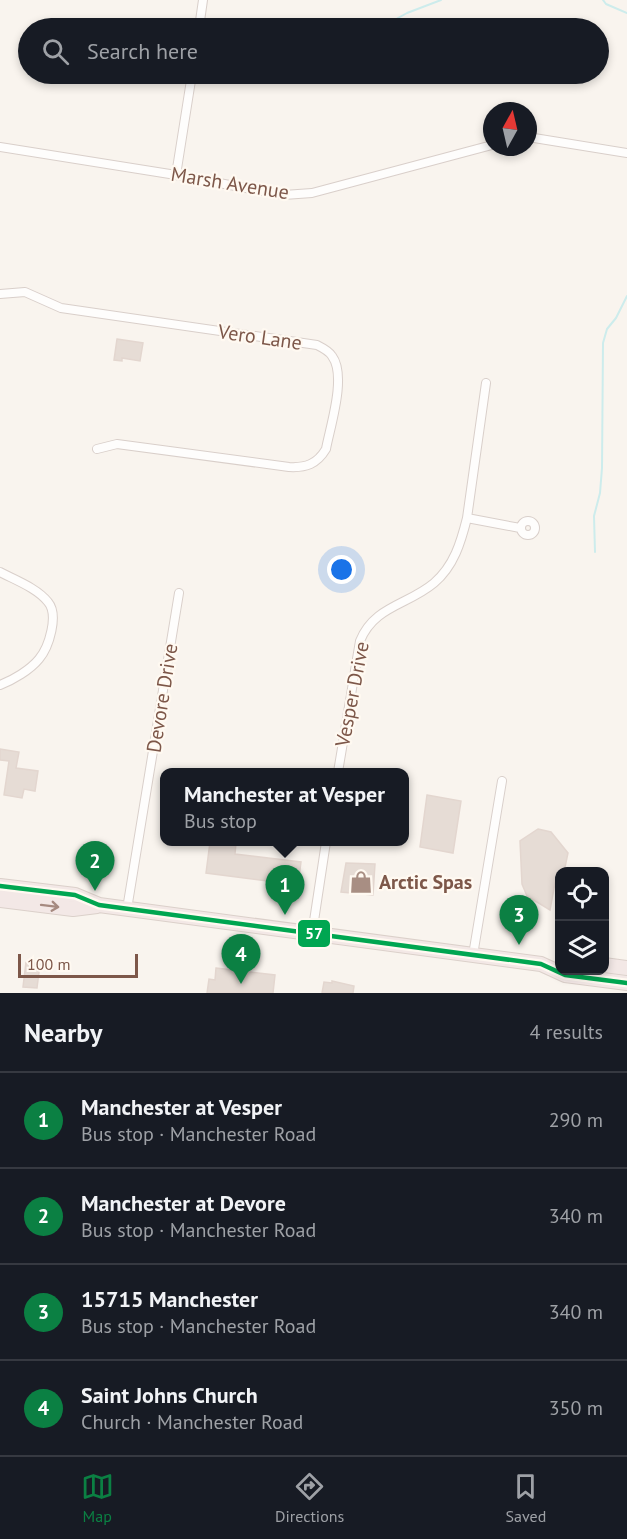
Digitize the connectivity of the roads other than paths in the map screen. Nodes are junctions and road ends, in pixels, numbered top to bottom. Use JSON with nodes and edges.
{"nodes":[{"id":1,"x":203,"y":0,"type":"edge"},
{"id":2,"x":200,"y":18,"type":"edge"},
{"id":3,"x":190,"y":84,"type":"edge"},
{"id":4,"x":537,"y":138,"type":"edge"},
{"id":5,"x":0,"y":147,"type":"edge"},
{"id":6,"x":483,"y":147,"type":"edge"},
{"id":7,"x":627,"y":153,"type":"edge"},
{"id":8,"x":176,"y":175,"type":"junction"},
{"id":9,"x":0,"y":294,"type":"edge"},
{"id":10,"x":486,"y":382,"type":"dead end"},
{"id":11,"x":97,"y":449,"type":"dead end"},
{"id":12,"x":467,"y":518,"type":"junction"},
{"id":13,"x":520,"y":528,"type":"dead end"},
{"id":14,"x":0,"y":572,"type":"edge"},
{"id":15,"x":179,"y":593,"type":"dead end"},
{"id":16,"x":0,"y":685,"type":"edge"},
{"id":17,"x":339,"y":768,"type":"edge"},
{"id":18,"x":502,"y":781,"type":"dead end"},
{"id":19,"x":326,"y":846,"type":"edge"},
{"id":20,"x":0,"y":886,"type":"edge"},
{"id":21,"x":26,"y":889,"type":"junction"},
{"id":22,"x":0,"y":900,"type":"edge"},
{"id":23,"x":99,"y":906,"type":"junction"},
{"id":24,"x":127,"y":909,"type":"junction"},
{"id":25,"x":312,"y":934,"type":"junction"},
{"id":26,"x":473,"y":955,"type":"junction"},
{"id":27,"x":555,"y":962,"type":"edge"},
{"id":28,"x":541,"y":964,"type":"junction"},
{"id":29,"x":609,"y":966,"type":"edge"},
{"id":30,"x":627,"y":968,"type":"edge"},
{"id":31,"x":623,"y":986,"type":"edge"}],
"edges":[{"from":1,"to":2,"type":"street"},
{"from":3,"to":8,"type":"street"},
{"from":4,"to":7,"type":"street"},
{"from":5,"to":8,"type":"street","name":"Marsh Avenue"},
{"from":6,"to":8,"type":"street","name":"Marsh Avenue"},
{"from":9,"to":11,"type":"street","name":"Vero Lane"},
{"from":10,"to":12,"type":"street","name":"Vesper Drive"},
{"from":12,"to":13,"type":"street"},
{"from":12,"to":17,"type":"street","name":"Vesper Drive"},
{"from":14,"to":16,"type":"street"},
{"from":15,"to":24,"type":"street","name":"Devore Drive"},
{"from":18,"to":26,"type":"street"},
{"from":19,"to":25,"type":"street"},
{"from":20,"to":21,"type":"highway"},
{"from":21,"to":22,"type":"highway"},
{"from":21,"to":23,"type":"highway"},
{"from":22,"to":23,"type":"highway","one_way":true},
{"from":23,"to":24,"type":"highway"},
{"from":24,"to":25,"type":"highway"},
{"from":25,"to":26,"type":"highway"},
{"from":26,"to":28,"type":"highway"},
{"from":27,"to":28,"type":"highway"},
{"from":28,"to":31,"type":"highway"},
{"from":29,"to":30,"type":"highway"}]}
